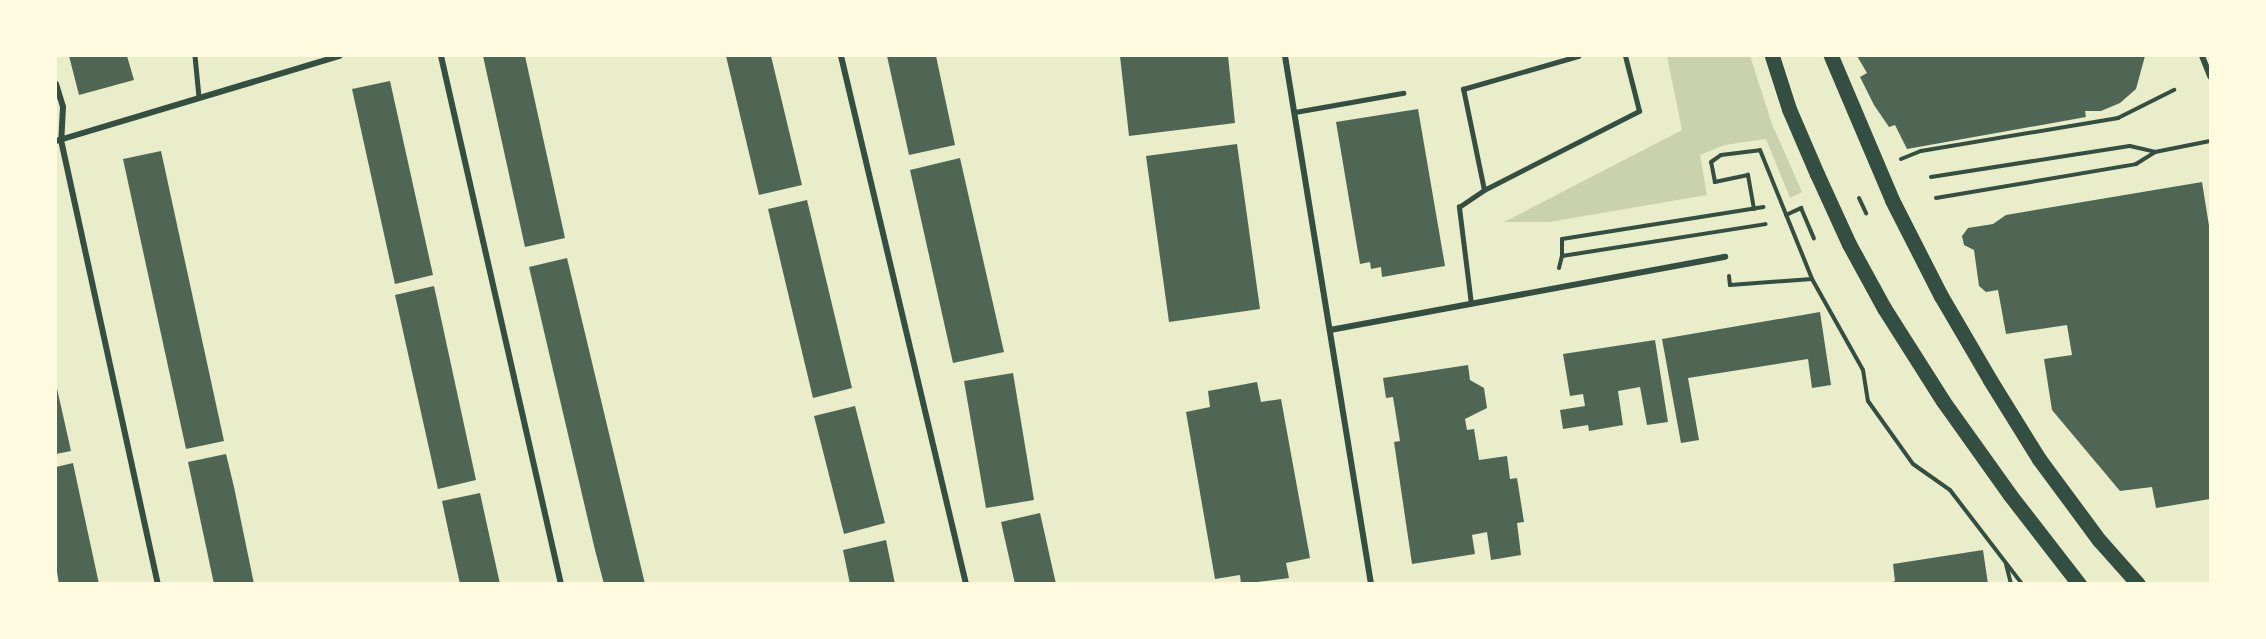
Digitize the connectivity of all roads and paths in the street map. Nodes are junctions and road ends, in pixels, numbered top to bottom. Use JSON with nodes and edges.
{"nodes":[{"id":1,"x":195,"y":56,"type":"edge"},
{"id":2,"x":340,"y":56,"type":"edge"},
{"id":3,"x":441,"y":56,"type":"edge"},
{"id":4,"x":841,"y":56,"type":"edge"},
{"id":5,"x":1285,"y":56,"type":"edge"},
{"id":6,"x":1578,"y":56,"type":"edge"},
{"id":7,"x":1625,"y":56,"type":"edge"},
{"id":8,"x":1772,"y":56,"type":"edge"},
{"id":9,"x":1831,"y":56,"type":"edge"},
{"id":10,"x":2202,"y":56,"type":"edge"},
{"id":11,"x":2211,"y":76,"type":"edge"},
{"id":12,"x":56,"y":84,"type":"edge"},
{"id":13,"x":2174,"y":90,"type":"dead end"},
{"id":14,"x":1403,"y":93,"type":"dead end"},
{"id":15,"x":199,"y":97,"type":"junction"},
{"id":16,"x":1295,"y":112,"type":"junction"},
{"id":17,"x":58,"y":140,"type":"edge"},
{"id":18,"x":2211,"y":141,"type":"edge"},
{"id":19,"x":2155,"y":152,"type":"junction"},
{"id":20,"x":1898,"y":160,"type":"dead end"},
{"id":21,"x":1931,"y":177,"type":"dead end"},
{"id":22,"x":1484,"y":190,"type":"junction"},
{"id":23,"x":1936,"y":198,"type":"dead end"},
{"id":24,"x":1763,"y":207,"type":"dead end"},
{"id":25,"x":1754,"y":209,"type":"junction"},
{"id":26,"x":1786,"y":215,"type":"junction"},
{"id":27,"x":1766,"y":224,"type":"dead end"},
{"id":28,"x":1814,"y":238,"type":"dead end"},
{"id":29,"x":1562,"y":257,"type":"junction"},
{"id":30,"x":1725,"y":257,"type":"joint"},
{"id":31,"x":1558,"y":274,"type":"dead end"},
{"id":32,"x":1812,"y":279,"type":"junction"},
{"id":33,"x":1471,"y":304,"type":"junction"},
{"id":34,"x":1330,"y":330,"type":"junction"},
{"id":35,"x":2005,"y":560,"type":"junction"},
{"id":36,"x":158,"y":584,"type":"edge"},
{"id":37,"x":561,"y":584,"type":"edge"},
{"id":38,"x":966,"y":584,"type":"edge"},
{"id":39,"x":1371,"y":584,"type":"edge"},
{"id":40,"x":2011,"y":584,"type":"edge"},
{"id":41,"x":2022,"y":584,"type":"edge"},
{"id":42,"x":2079,"y":584,"type":"edge"},
{"id":43,"x":2138,"y":584,"type":"edge"}],
"edges":[{"from":1,"to":15,"type":"lane"},
{"from":2,"to":15,"type":"street"},
{"from":3,"to":37,"type":"street"},
{"from":4,"to":38,"type":"street"},
{"from":5,"to":16,"type":"street"},
{"from":6,"to":22,"type":"lane"},
{"from":7,"to":22,"type":"lane"},
{"from":8,"to":42,"type":"main road"},
{"from":9,"to":43,"type":"main road"},
{"from":10,"to":11,"type":"street"},
{"from":12,"to":17,"type":"street"},
{"from":13,"to":20,"type":"path"},
{"from":14,"to":16,"type":"lane"},
{"from":15,"to":17,"type":"street"},
{"from":16,"to":34,"type":"street"},
{"from":17,"to":36,"type":"street"},
{"from":18,"to":19,"type":"path"},
{"from":19,"to":21,"type":"path"},
{"from":19,"to":23,"type":"path"},
{"from":22,"to":33,"type":"lane"},
{"from":24,"to":25,"type":"path"},
{"from":25,"to":26,"type":"path"},
{"from":25,"to":29,"type":"path"},
{"from":26,"to":28,"type":"path"},
{"from":26,"to":32,"type":"path"},
{"from":27,"to":29,"type":"path"},
{"from":29,"to":31,"type":"path"},
{"from":30,"to":32,"type":"path"},
{"from":30,"to":33,"type":"street"},
{"from":32,"to":35,"type":"path"},
{"from":33,"to":34,"type":"street"},
{"from":34,"to":39,"type":"street"},
{"from":35,"to":40,"type":"path"},
{"from":35,"to":41,"type":"path"}]}
